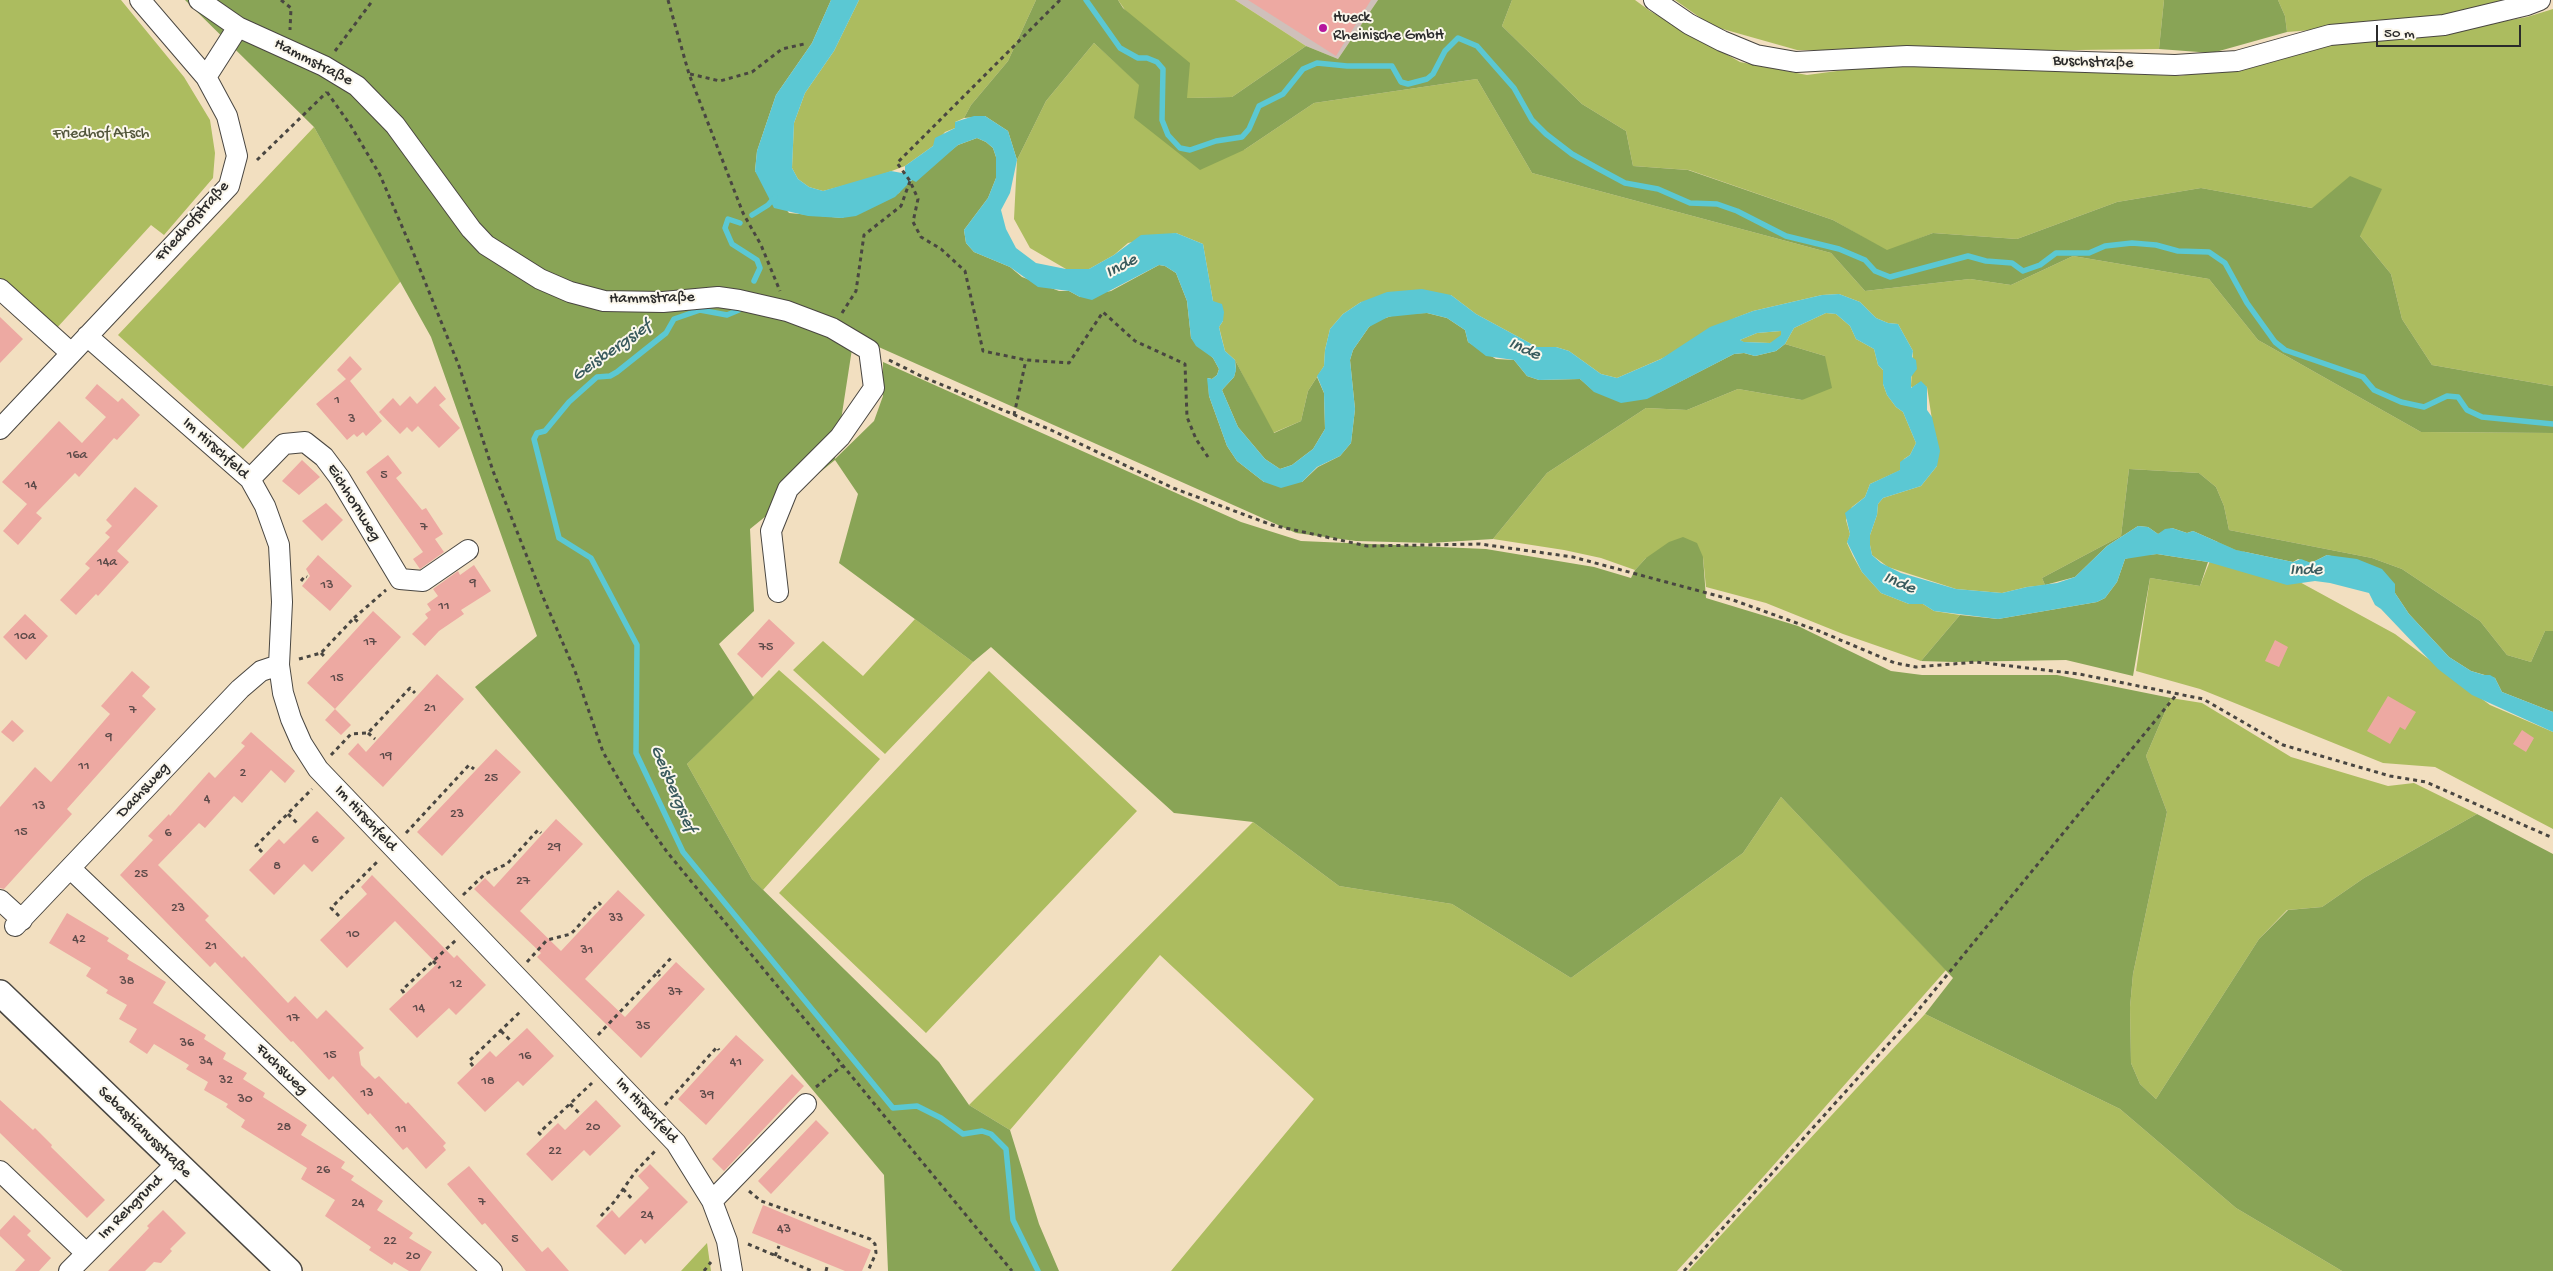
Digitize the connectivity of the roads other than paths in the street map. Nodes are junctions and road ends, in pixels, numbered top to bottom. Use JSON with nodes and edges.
{"nodes":[{"id":1,"x":140,"y":0,"type":"edge"},
{"id":2,"x":198,"y":0,"type":"edge"},
{"id":3,"x":1654,"y":0,"type":"edge"},
{"id":4,"x":2540,"y":0,"type":"edge"},
{"id":5,"x":238,"y":27,"type":"junction"},
{"id":6,"x":206,"y":77,"type":"junction"},
{"id":7,"x":0,"y":289,"type":"edge"},
{"id":8,"x":87,"y":336,"type":"junction"},
{"id":9,"x":71,"y":353,"type":"junction"},
{"id":10,"x":0,"y":429,"type":"edge"},
{"id":11,"x":250,"y":478,"type":"junction"},
{"id":12,"x":468,"y":550,"type":"dead end"},
{"id":13,"x":778,"y":592,"type":"dead end"},
{"id":14,"x":279,"y":665,"type":"junction"},
{"id":15,"x":71,"y":869,"type":"junction"},
{"id":16,"x":0,"y":900,"type":"edge"},
{"id":17,"x":0,"y":993,"type":"edge"},
{"id":18,"x":806,"y":1104,"type":"road end"},
{"id":19,"x":176,"y":1164,"type":"junction"},
{"id":20,"x":0,"y":1171,"type":"edge"},
{"id":21,"x":712,"y":1201,"type":"junction"},
{"id":22,"x":86,"y":1253,"type":"junction"},
{"id":23,"x":69,"y":1271,"type":"edge"},
{"id":24,"x":288,"y":1271,"type":"edge"},
{"id":25,"x":492,"y":1271,"type":"edge"},
{"id":26,"x":732,"y":1271,"type":"edge"}],
"edges":[{"from":1,"to":6,"type":"street","name":"Friedhofstraße"},
{"from":2,"to":5,"type":"street","name":"Hammstraße"},
{"from":3,"to":4,"type":"street","name":"Buschstraße"},
{"from":5,"to":6,"type":"street"},
{"from":5,"to":13,"type":"street","name":"Hammstraße"},
{"from":6,"to":8,"type":"street","name":"Friedhofstraße"},
{"from":7,"to":9,"type":"street"},
{"from":8,"to":9,"type":"street","name":"Friedhofstraße"},
{"from":8,"to":11,"type":"street","name":"Im Hirschfeld"},
{"from":9,"to":10,"type":"street","name":"Friedhofstraße"},
{"from":11,"to":12,"type":"street","name":"Eichhornweg"},
{"from":11,"to":14,"type":"street","name":"Im Hirschfeld"},
{"from":14,"to":15,"type":"street","name":"Dachsweg"},
{"from":14,"to":21,"type":"street","name":"Im Hirschfeld"},
{"from":15,"to":16,"type":"street","name":"Dachsweg"},
{"from":15,"to":25,"type":"street","name":"Fuchsweg"},
{"from":17,"to":19,"type":"main road","name":"Sebastianusstraße"},
{"from":18,"to":21,"type":"street"},
{"from":19,"to":22,"type":"street","name":"Im Rehgrund"},
{"from":19,"to":24,"type":"main road","name":"Sebastianusstraße"},
{"from":20,"to":22,"type":"street","name":"Im Rehgrund"},
{"from":21,"to":26,"type":"street","name":"Im Hirschfeld"},
{"from":22,"to":23,"type":"street","name":"Im Rehgrund"}]}
